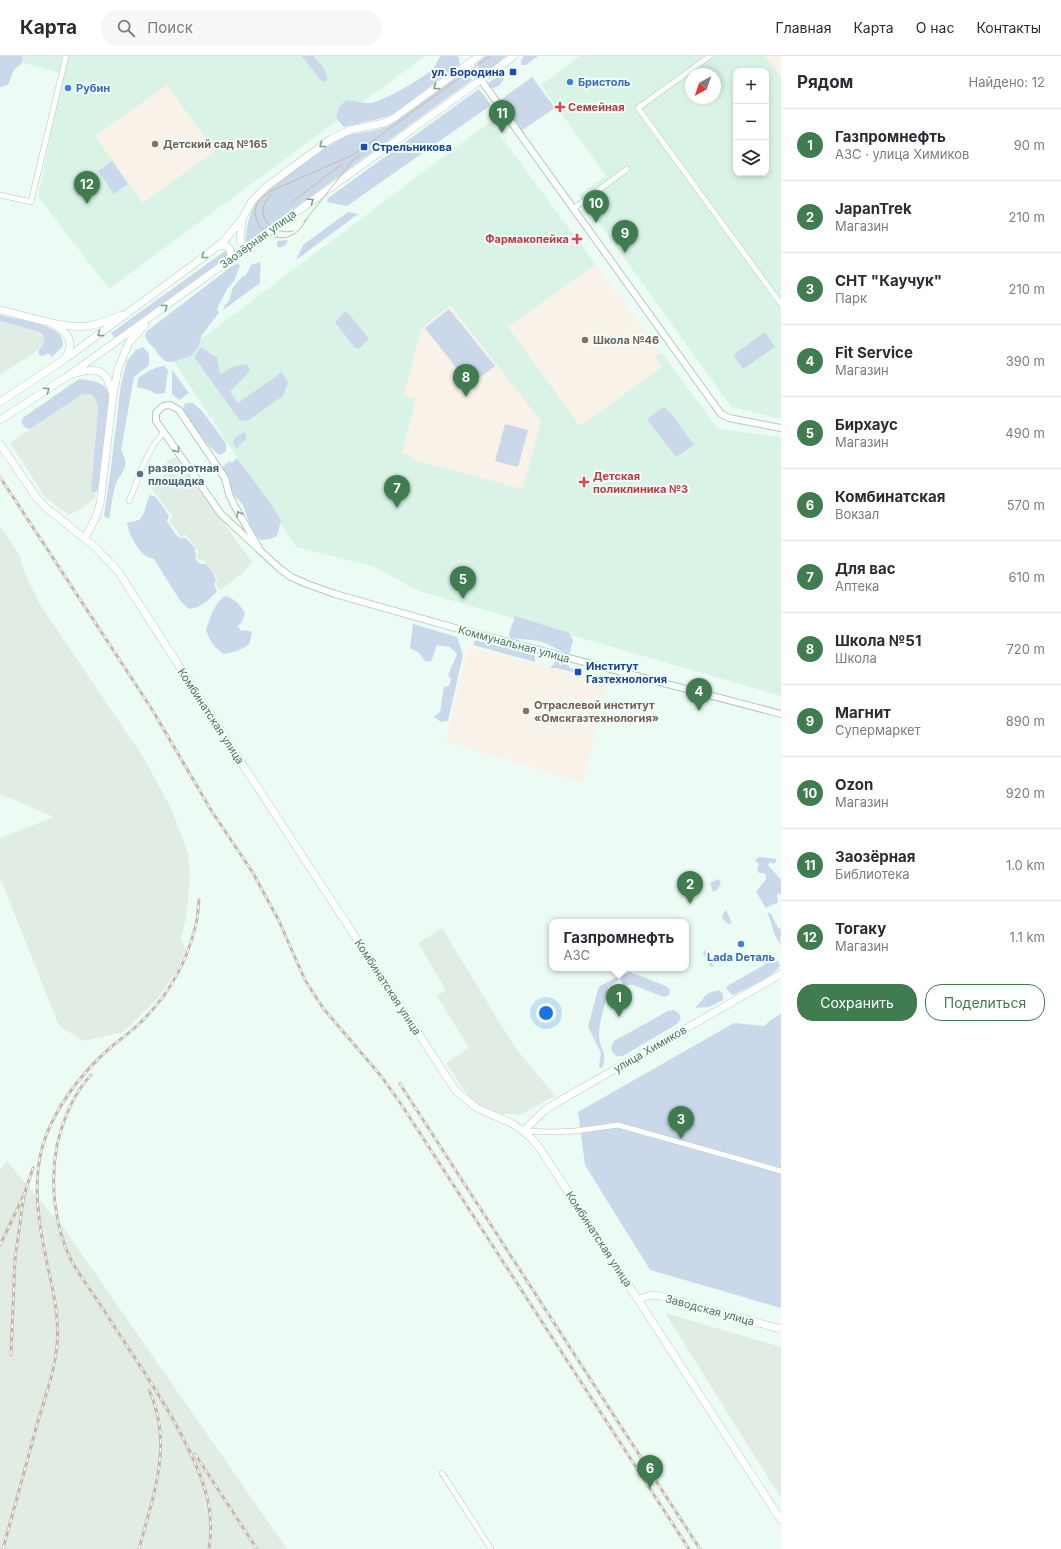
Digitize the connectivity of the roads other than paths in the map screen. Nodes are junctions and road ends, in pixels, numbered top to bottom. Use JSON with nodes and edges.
{"nodes":[{"id":1,"x":66,"y":56,"type":"edge"},
{"id":2,"x":479,"y":56,"type":"edge"},
{"id":3,"x":514,"y":56,"type":"edge"},
{"id":4,"x":710,"y":56,"type":"edge"},
{"id":5,"x":469,"y":63,"type":"junction"},
{"id":6,"x":481,"y":80,"type":"junction"},
{"id":7,"x":627,"y":169,"type":"dead end"},
{"id":8,"x":0,"y":195,"type":"edge"},
{"id":9,"x":573,"y":208,"type":"junction"},
{"id":10,"x":242,"y":219,"type":"junction"},
{"id":11,"x":217,"y":246,"type":"junction"},
{"id":12,"x":245,"y":248,"type":"junction"},
{"id":13,"x":228,"y":260,"type":"junction"},
{"id":14,"x":781,"y":304,"type":"edge"},
{"id":15,"x":136,"y":309,"type":"junction"},
{"id":16,"x":0,"y":310,"type":"edge"},
{"id":17,"x":154,"y":315,"type":"junction"},
{"id":18,"x":48,"y":322,"type":"junction"},
{"id":19,"x":65,"y":359,"type":"junction"},
{"id":20,"x":68,"y":376,"type":"junction"},
{"id":21,"x":113,"y":396,"type":"junction"},
{"id":22,"x":3,"y":400,"type":"edge"},
{"id":23,"x":0,"y":420,"type":"edge"},
{"id":24,"x":781,"y":428,"type":"edge"},
{"id":25,"x":164,"y":432,"type":"junction"},
{"id":26,"x":0,"y":444,"type":"edge"},
{"id":27,"x":130,"y":501,"type":"dead end"},
{"id":28,"x":85,"y":538,"type":"junction"},
{"id":29,"x":259,"y":548,"type":"junction"},
{"id":30,"x":781,"y":714,"type":"edge"},
{"id":31,"x":781,"y":974,"type":"edge"},
{"id":32,"x":523,"y":1131,"type":"junction"},
{"id":33,"x":781,"y":1171,"type":"edge"},
{"id":34,"x":638,"y":1299,"type":"junction"},
{"id":35,"x":781,"y":1329,"type":"edge"},
{"id":36,"x":442,"y":1473,"type":"dead end"},
{"id":37,"x":781,"y":1520,"type":"edge"},
{"id":38,"x":491,"y":1549,"type":"edge"}],
"edges":[{"from":1,"to":8,"type":"street"},
{"from":2,"to":5,"type":"main road","name":"Заозёрная улица"},
{"from":3,"to":6,"type":"main road","name":"Заозёрная улица"},
{"from":4,"to":14,"type":"street"},
{"from":5,"to":6,"type":"main road"},
{"from":5,"to":10,"type":"main road","name":"Заозёрная улица","one_way":true},
{"from":6,"to":9,"type":"street"},
{"from":12,"to":6,"type":"main road","name":"Заозёрная улица","one_way":true},
{"from":7,"to":9,"type":"street"},
{"from":9,"to":24,"type":"street"},
{"from":10,"to":11,"type":"main road","name":"Заозёрная улица"},
{"from":10,"to":12,"type":"main road"},
{"from":11,"to":13,"type":"main road"},
{"from":11,"to":15,"type":"main road","name":"Заозёрная улица","one_way":true},
{"from":12,"to":13,"type":"main road","name":"Заозёрная улица"},
{"from":17,"to":13,"type":"main road","name":"Заозёрная улица","one_way":true},
{"from":15,"to":18,"type":"main road"},
{"from":15,"to":19,"type":"main road","name":"Заозёрная улица","one_way":true},
{"from":16,"to":18,"type":"main road"},
{"from":17,"to":20,"type":"main road","name":"Заозёрная улица"},
{"from":17,"to":21,"type":"main road"},
{"from":18,"to":19,"type":"main road"},
{"from":19,"to":22,"type":"main road","name":"Заозёрная улица"},
{"from":20,"to":21,"type":"main road"},
{"from":23,"to":20,"type":"main road","name":"Заозёрная улица","one_way":true},
{"from":21,"to":28,"type":"main road"},
{"from":25,"to":27,"type":"street"},
{"from":25,"to":29,"type":"street","name":"Коммунальная улица","one_way":true},
{"from":29,"to":25,"type":"street","name":"Коммунальная улица","one_way":true},
{"from":26,"to":28,"type":"main road","name":"Комбинатская улица"},
{"from":28,"to":32,"type":"main road","name":"Комбинатская улица"},
{"from":29,"to":30,"type":"street","name":"Коммунальная улица"},
{"from":31,"to":32,"type":"main road","name":"улица Химиков"},
{"from":32,"to":33,"type":"street"},
{"from":32,"to":34,"type":"main road","name":"Комбинатская улица"},
{"from":34,"to":35,"type":"main road","name":"Заводская улица"},
{"from":34,"to":37,"type":"main road","name":"Комбинатская улица"},
{"from":36,"to":38,"type":"street"}]}
